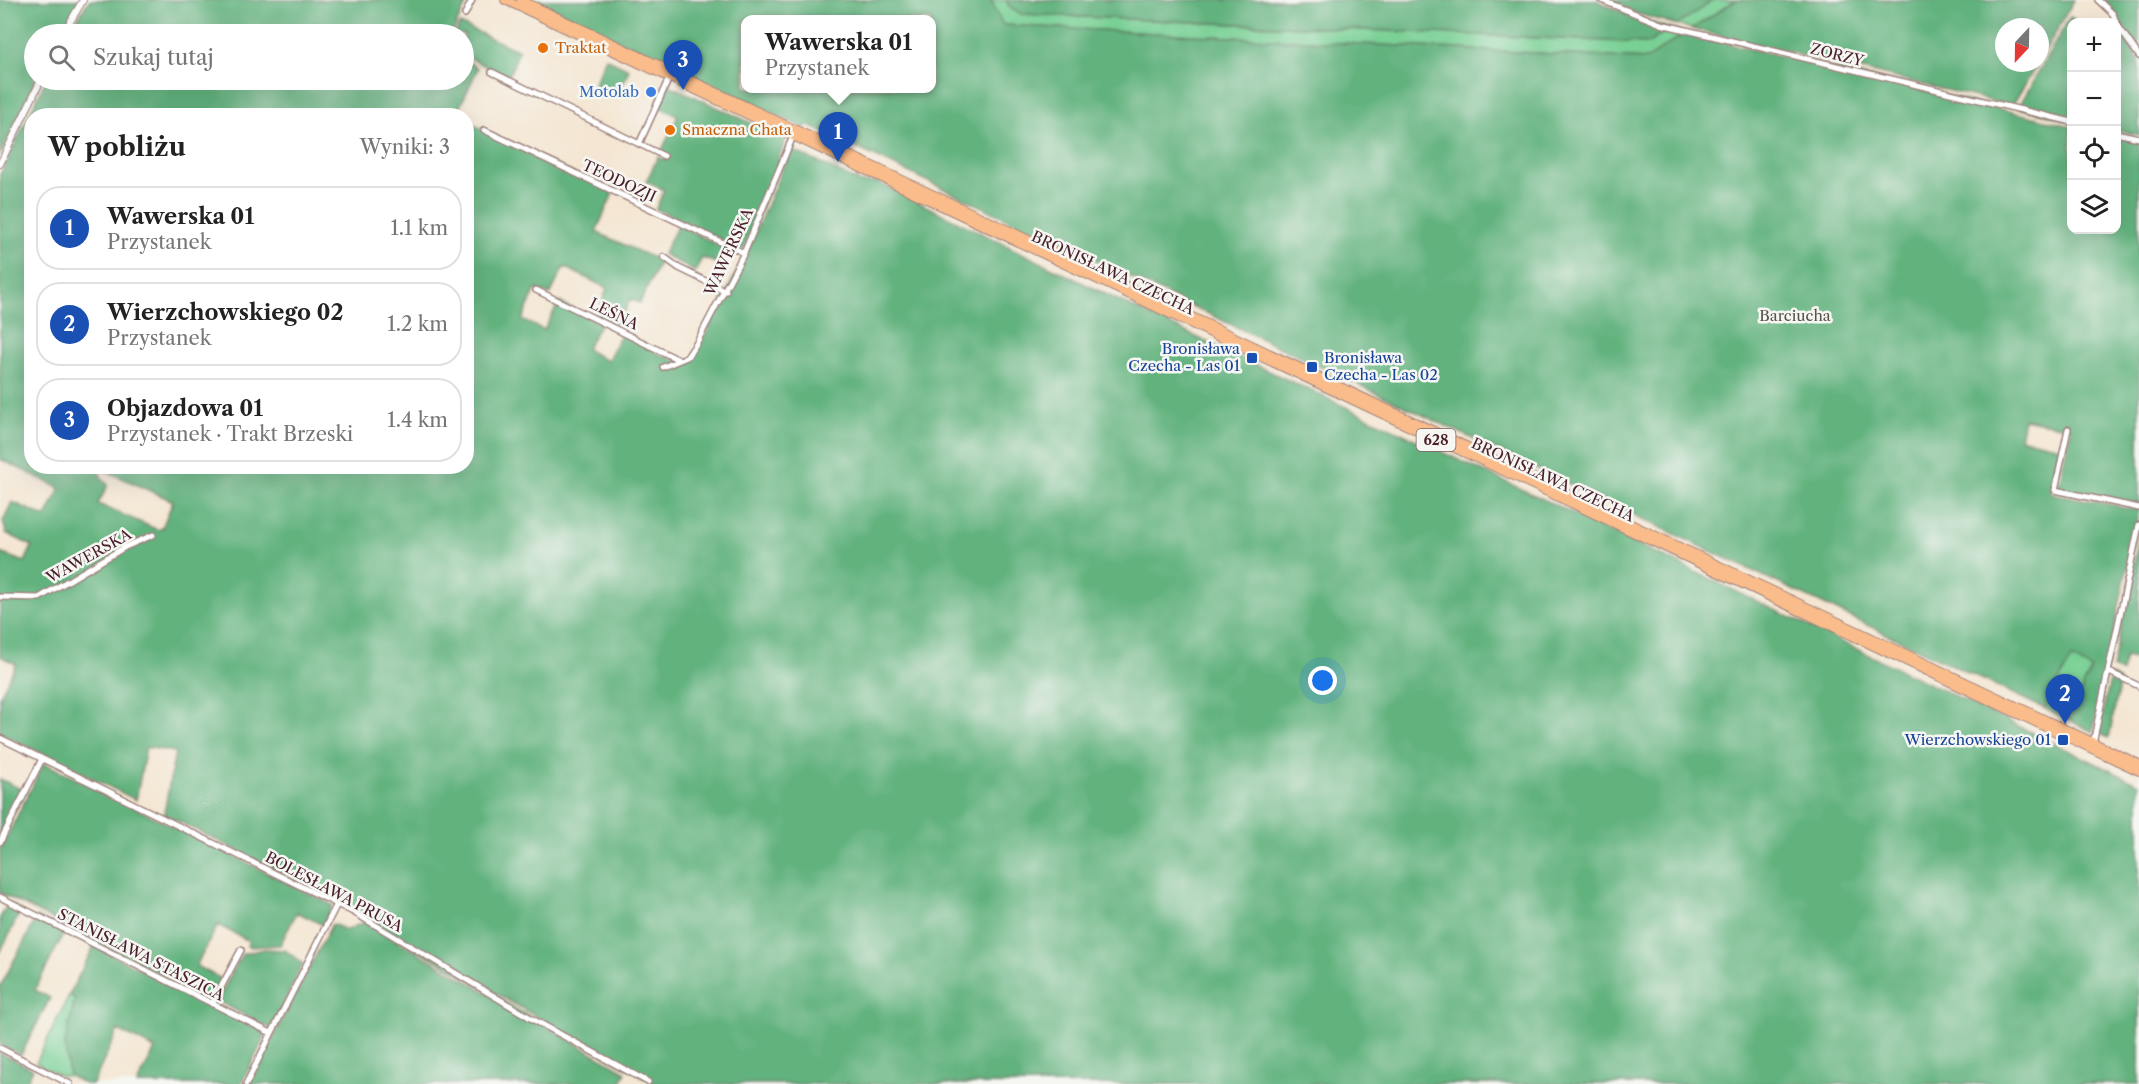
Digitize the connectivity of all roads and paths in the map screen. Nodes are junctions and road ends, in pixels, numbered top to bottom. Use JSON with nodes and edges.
{"nodes":[{"id":1,"x":83,"y":0,"type":"edge"},
{"id":2,"x":471,"y":0,"type":"edge"},
{"id":3,"x":505,"y":0,"type":"edge"},
{"id":4,"x":521,"y":0,"type":"edge"},
{"id":5,"x":1601,"y":0,"type":"edge"},
{"id":6,"x":2098,"y":0,"type":"edge"},
{"id":7,"x":465,"y":14,"type":"dead end"},
{"id":8,"x":2114,"y":18,"type":"edge"},
{"id":9,"x":69,"y":24,"type":"edge"},
{"id":10,"x":2121,"y":30,"type":"edge"},
{"id":11,"x":2139,"y":56,"type":"edge"},
{"id":12,"x":492,"y":72,"type":"dead end"},
{"id":13,"x":671,"y":75,"type":"junction"},
{"id":14,"x":36,"y":90,"type":"edge"},
{"id":15,"x":27,"y":108,"type":"edge"},
{"id":16,"x":24,"y":115,"type":"edge"},
{"id":17,"x":2067,"y":121,"type":"edge"},
{"id":18,"x":484,"y":130,"type":"dead end"},
{"id":19,"x":794,"y":133,"type":"junction"},
{"id":20,"x":2121,"y":134,"type":"edge"},
{"id":21,"x":2139,"y":138,"type":"edge"},
{"id":22,"x":639,"y":144,"type":"junction"},
{"id":23,"x":664,"y":156,"type":"dead end"},
{"id":24,"x":0,"y":164,"type":"edge"},
{"id":25,"x":744,"y":253,"type":"junction"},
{"id":26,"x":664,"y":258,"type":"dead end"},
{"id":27,"x":536,"y":290,"type":"dead end"},
{"id":28,"x":726,"y":291,"type":"junction"},
{"id":29,"x":681,"y":360,"type":"junction"},
{"id":30,"x":663,"y":367,"type":"dead end"},
{"id":31,"x":2068,"y":429,"type":"dead end"},
{"id":32,"x":2139,"y":507,"type":"edge"},
{"id":33,"x":2139,"y":525,"type":"edge"},
{"id":34,"x":153,"y":535,"type":"dead end"},
{"id":35,"x":0,"y":597,"type":"edge"},
{"id":36,"x":2109,"y":672,"type":"junction"},
{"id":37,"x":2139,"y":686,"type":"edge"},
{"id":38,"x":0,"y":738,"type":"edge"},
{"id":39,"x":2092,"y":745,"type":"junction"},
{"id":40,"x":42,"y":759,"type":"junction"},
{"id":41,"x":2139,"y":764,"type":"edge"},
{"id":42,"x":2139,"y":771,"type":"edge"},
{"id":43,"x":0,"y":842,"type":"edge"},
{"id":44,"x":0,"y":897,"type":"edge"},
{"id":45,"x":337,"y":904,"type":"junction"},
{"id":46,"x":241,"y":950,"type":"dead end"},
{"id":47,"x":212,"y":1004,"type":"junction"},
{"id":48,"x":271,"y":1033,"type":"junction"},
{"id":49,"x":0,"y":1048,"type":"edge"},
{"id":50,"x":61,"y":1082,"type":"edge"},
{"id":51,"x":648,"y":1082,"type":"dead end"},
{"id":52,"x":70,"y":1084,"type":"edge"},
{"id":53,"x":246,"y":1084,"type":"edge"}],
"edges":[{"from":1,"to":9,"type":"street"},
{"from":2,"to":7,"type":"street"},
{"from":3,"to":13,"type":"main road","number":"628"},
{"from":4,"to":13,"type":"main road","number":"628"},
{"from":5,"to":17,"type":"street","name":"ZORZY"},
{"from":6,"to":8,"type":"street"},
{"from":10,"to":11,"type":"street"},
{"from":12,"to":22,"type":"street"},
{"from":13,"to":19,"type":"main road","number":"628"},
{"from":13,"to":22,"type":"street"},
{"from":14,"to":15,"type":"street"},
{"from":16,"to":24,"type":"street"},
{"from":18,"to":25,"type":"street","name":"TEODOZJI"},
{"from":19,"to":25,"type":"street","name":"WAWERSKA"},
{"from":19,"to":39,"type":"main road","name":"BRONISŁAWA CZECHA","number":"628"},
{"from":20,"to":21,"type":"street"},
{"from":22,"to":23,"type":"street"},
{"from":25,"to":28,"type":"street","name":"WAWERSKA"},
{"from":26,"to":28,"type":"street"},
{"from":27,"to":29,"type":"street","name":"LEŚNA"},
{"from":28,"to":29,"type":"street","name":"WAWERSKA"},
{"from":29,"to":30,"type":"street","name":"WAWERSKA"},
{"from":31,"to":32,"type":"street"},
{"from":33,"to":36,"type":"street"},
{"from":34,"to":35,"type":"street","name":"WAWERSKA"},
{"from":36,"to":37,"type":"street"},
{"from":36,"to":39,"type":"street"},
{"from":38,"to":40,"type":"street","name":"BOLESŁAWA PRUSA"},
{"from":39,"to":41,"type":"main road","name":"BRONISŁAWA CZECHA","number":"628"},
{"from":39,"to":42,"type":"main road","name":"BRONISŁAWA CZECHA","number":"628"},
{"from":40,"to":43,"type":"street"},
{"from":40,"to":45,"type":"street","name":"BOLESŁAWA PRUSA"},
{"from":44,"to":47,"type":"street","name":"STANISŁAWA STASZICA"},
{"from":45,"to":48,"type":"street"},
{"from":45,"to":51,"type":"street","name":"BOLESŁAWA PRUSA"},
{"from":46,"to":47,"type":"street"},
{"from":47,"to":48,"type":"street","name":"STANISŁAWA STASZICA"},
{"from":48,"to":53,"type":"street"},
{"from":49,"to":50,"type":"street"},
{"from":50,"to":52,"type":"street"}]}
